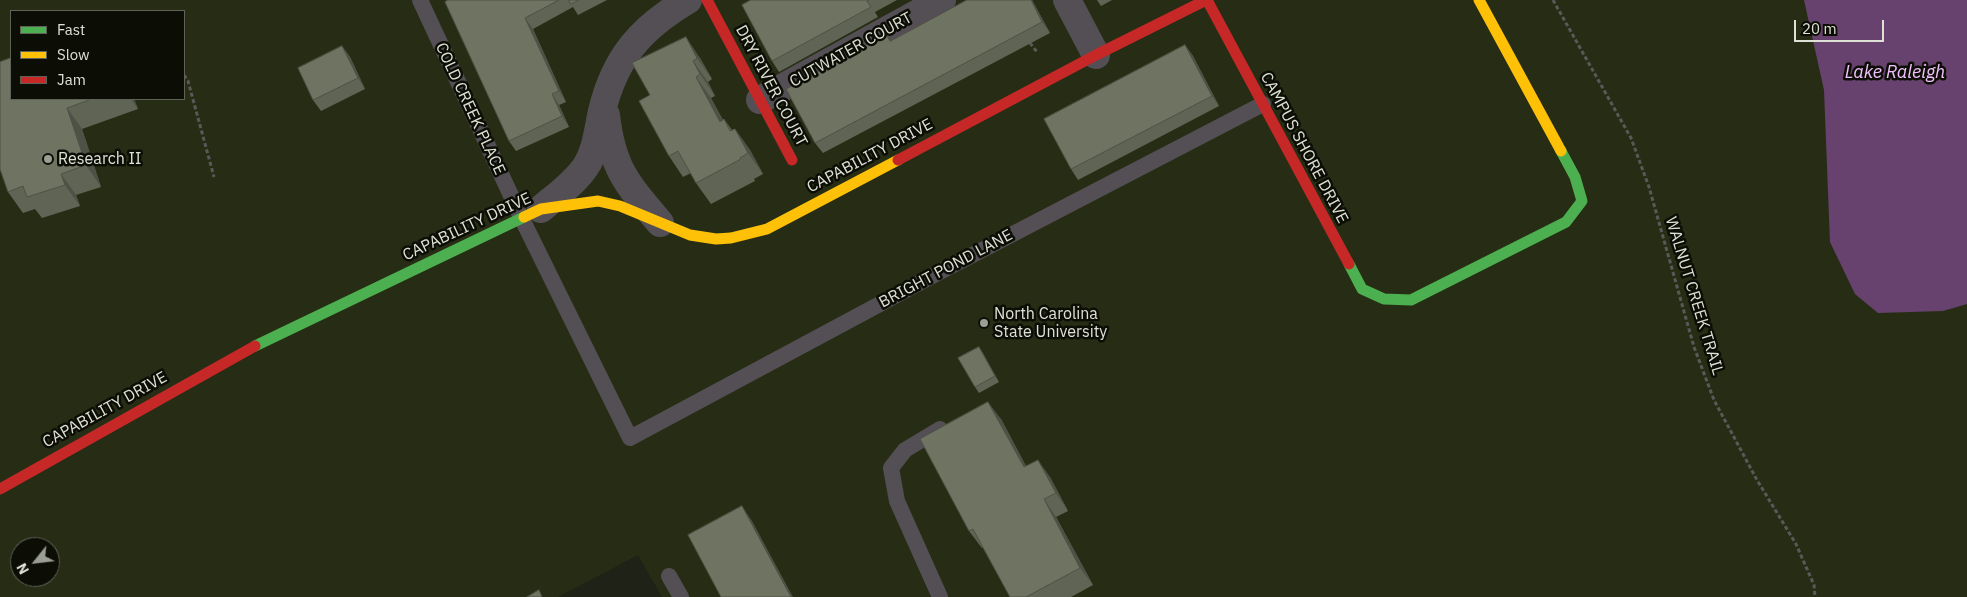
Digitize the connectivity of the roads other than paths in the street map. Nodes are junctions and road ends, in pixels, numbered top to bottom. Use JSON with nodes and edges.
{"nodes":[{"id":1,"x":420,"y":0,"type":"edge"},
{"id":2,"x":688,"y":0,"type":"edge"},
{"id":3,"x":707,"y":0,"type":"edge"},
{"id":4,"x":942,"y":0,"type":"edge"},
{"id":5,"x":1067,"y":0,"type":"edge"},
{"id":6,"x":1207,"y":0,"type":"edge"},
{"id":7,"x":1479,"y":0,"type":"edge"},
{"id":8,"x":1096,"y":55,"type":"junction"},
{"id":9,"x":760,"y":100,"type":"junction"},
{"id":10,"x":604,"y":101,"type":"junction"},
{"id":11,"x":1262,"y":104,"type":"junction"},
{"id":12,"x":792,"y":160,"type":"dead end"},
{"id":13,"x":531,"y":213,"type":"junction"},
{"id":14,"x":660,"y":223,"type":"junction"},
{"id":15,"x":957,"y":420,"type":"edge"},
{"id":16,"x":630,"y":438,"type":"joint"},
{"id":17,"x":0,"y":489,"type":"edge"},
{"id":18,"x":669,"y":576,"type":"dead end"},
{"id":19,"x":681,"y":597,"type":"edge"},
{"id":20,"x":940,"y":597,"type":"edge"}],
"edges":[{"from":1,"to":13,"type":"lane","name":"COLD CREEK PLACE"},
{"from":2,"to":10,"type":"street"},
{"from":3,"to":9,"type":"street","name":"DRY RIVER COURT"},
{"from":4,"to":9,"type":"street","name":"CUTWATER COURT"},
{"from":5,"to":8,"type":"street"},
{"from":6,"to":8,"type":"street","name":"CAPABILITY DRIVE"},
{"from":6,"to":11,"type":"street","name":"CAMPUS SHORE DRIVE"},
{"from":7,"to":11,"type":"street","name":"CAMPUS SHORE DRIVE"},
{"from":8,"to":14,"type":"street","name":"CAPABILITY DRIVE"},
{"from":9,"to":12,"type":"street","name":"DRY RIVER COURT"},
{"from":10,"to":13,"type":"street"},
{"from":10,"to":14,"type":"street"},
{"from":11,"to":16,"type":"lane","name":"BRIGHT POND LANE"},
{"from":13,"to":14,"type":"street","name":"CAPABILITY DRIVE"},
{"from":13,"to":16,"type":"lane","name":"COLD CREEK PLACE"},
{"from":13,"to":17,"type":"street","name":"CAPABILITY DRIVE"},
{"from":15,"to":20,"type":"lane"},
{"from":18,"to":19,"type":"lane"}]}
